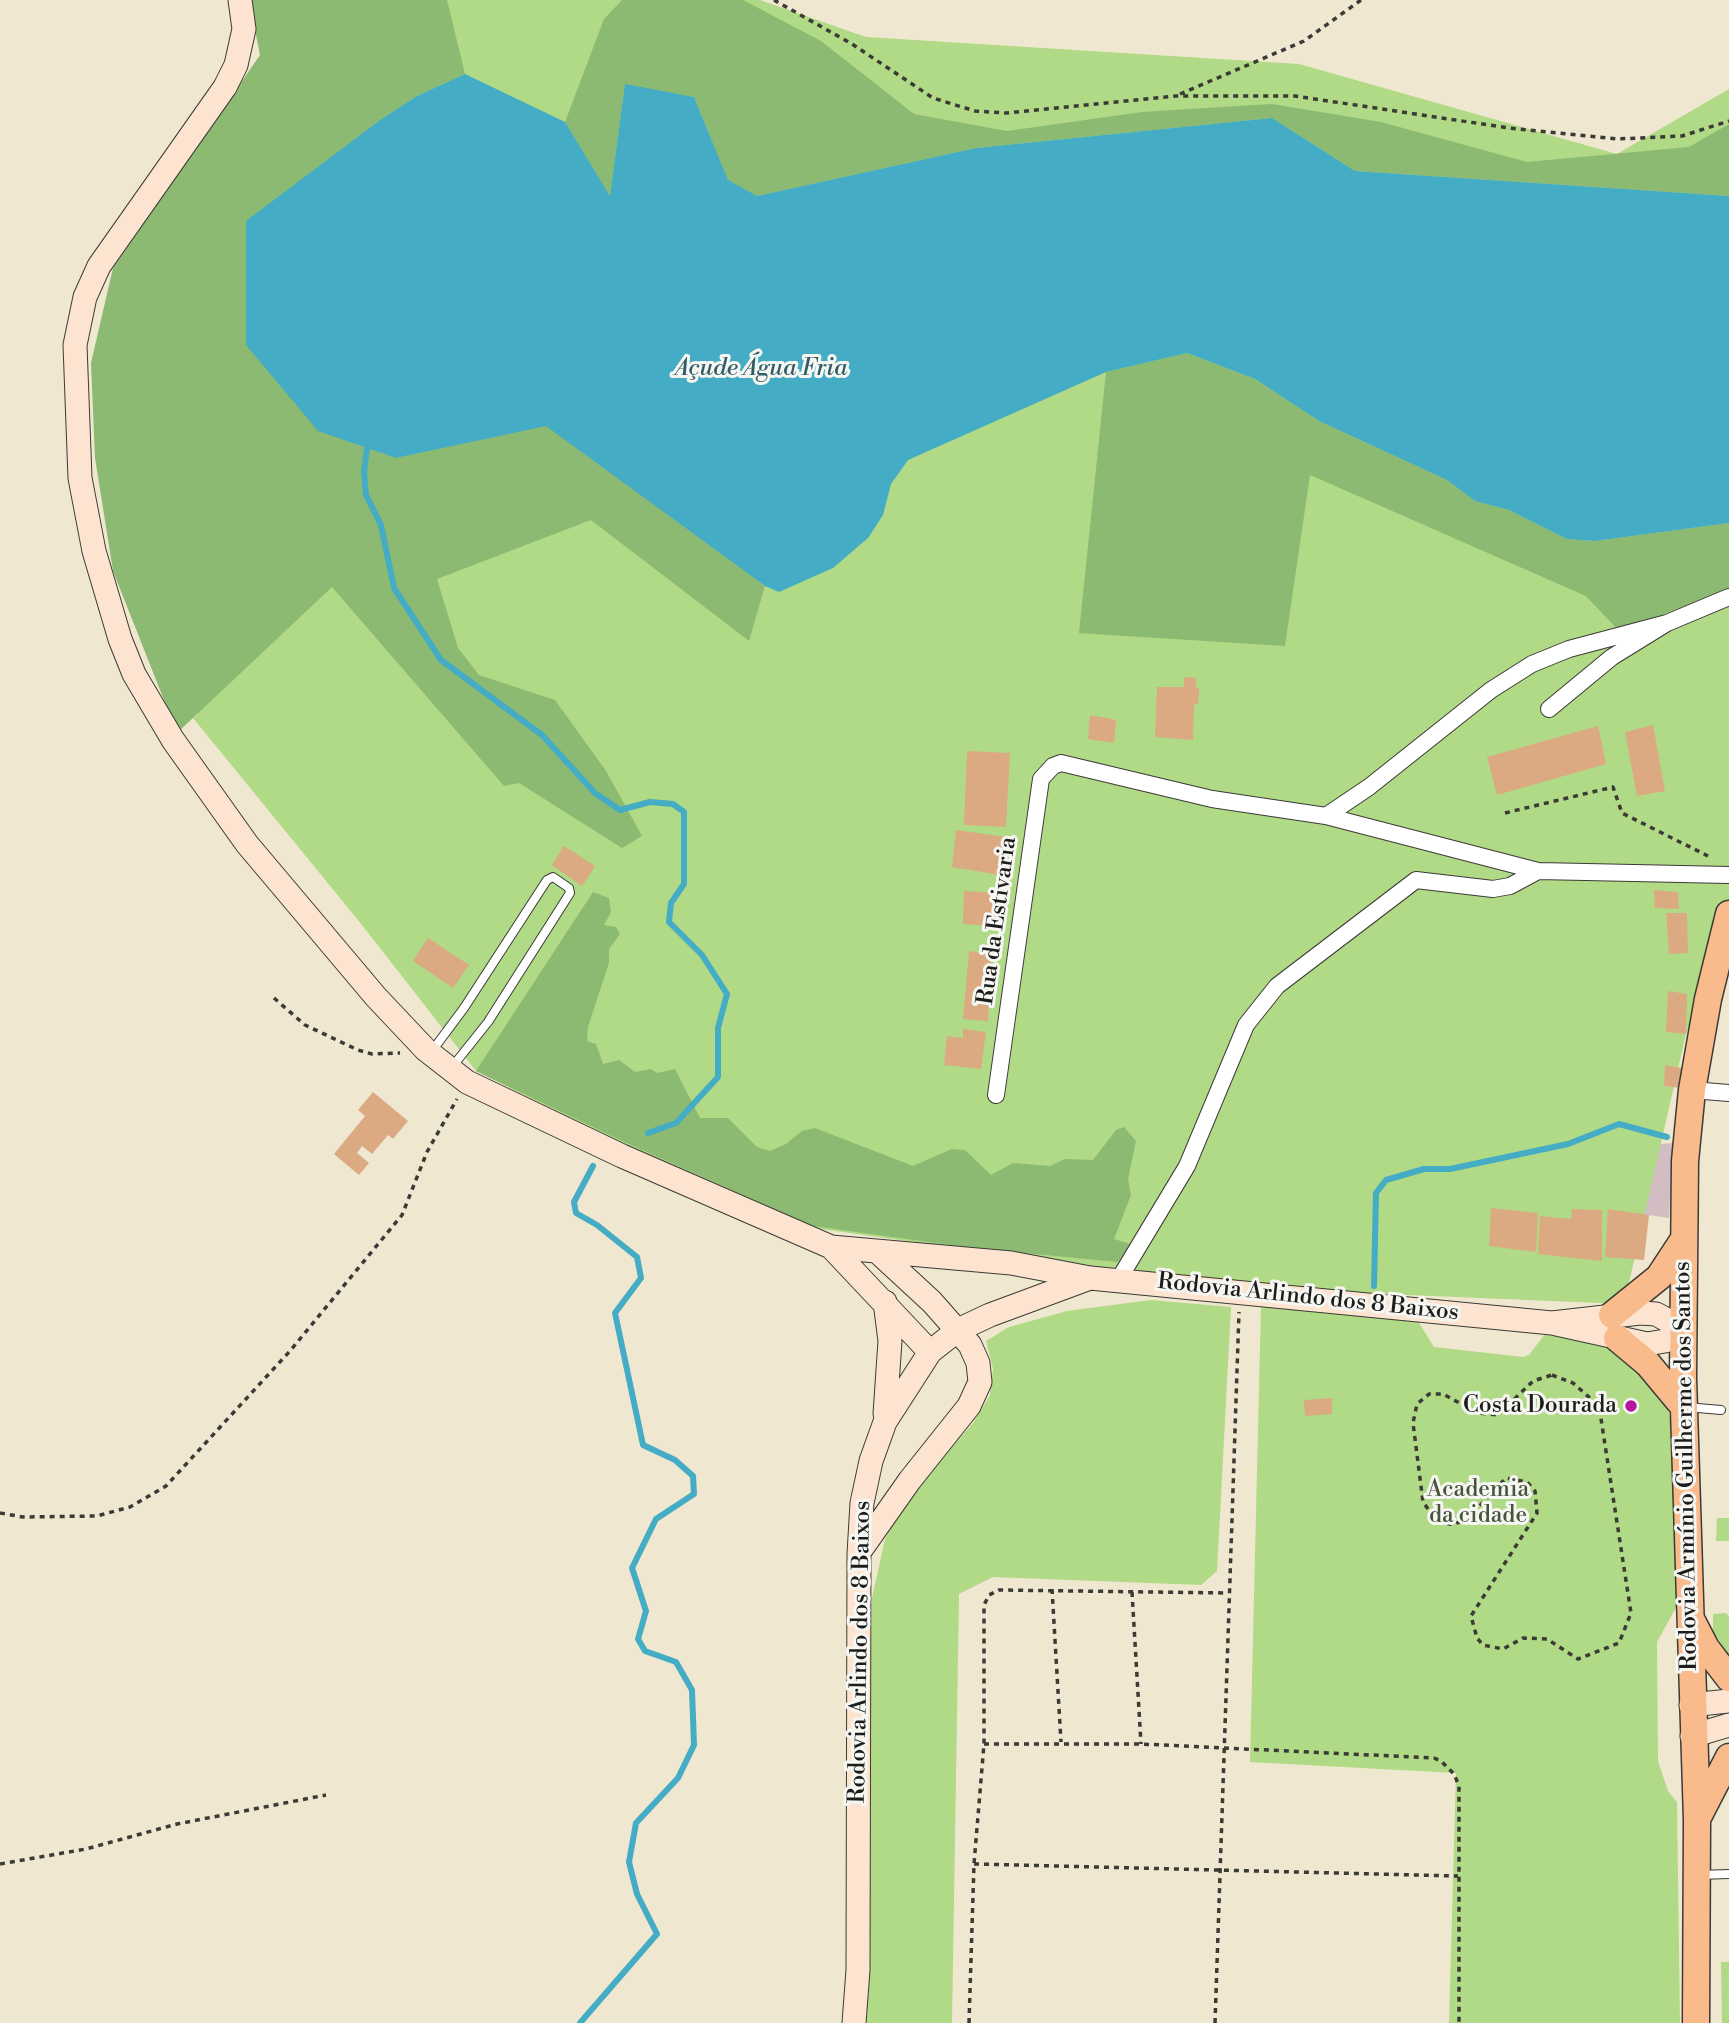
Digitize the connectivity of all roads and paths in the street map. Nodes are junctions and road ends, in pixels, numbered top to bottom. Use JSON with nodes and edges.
{"nodes":[{"id":1,"x":240,"y":0,"type":"edge"},
{"id":2,"x":774,"y":0,"type":"edge"},
{"id":3,"x":1360,"y":0,"type":"edge"},
{"id":4,"x":1176,"y":96,"type":"junction"},
{"id":5,"x":1729,"y":121,"type":"edge"},
{"id":6,"x":1729,"y":597,"type":"edge"},
{"id":7,"x":1667,"y":622,"type":"junction"},
{"id":8,"x":1549,"y":709,"type":"dead end"},
{"id":9,"x":1505,"y":813,"type":"dead end"},
{"id":10,"x":1326,"y":816,"type":"junction"},
{"id":11,"x":1538,"y":871,"type":"junction"},
{"id":12,"x":1726,"y":875,"type":"edge"},
{"id":13,"x":1729,"y":914,"type":"edge"},
{"id":14,"x":274,"y":998,"type":"dead end"},
{"id":15,"x":428,"y":1051,"type":"junction"},
{"id":16,"x":458,"y":1076,"type":"junction"},
{"id":17,"x":1692,"y":1090,"type":"junction"},
{"id":18,"x":1729,"y":1093,"type":"edge"},
{"id":19,"x":996,"y":1095,"type":"dead end"},
{"id":20,"x":1685,"y":1237,"type":"junction"},
{"id":21,"x":831,"y":1247,"type":"junction"},
{"id":22,"x":879,"y":1253,"type":"junction"},
{"id":23,"x":1090,"y":1278,"type":"junction"},
{"id":24,"x":1119,"y":1279,"type":"junction"},
{"id":25,"x":1240,"y":1293,"type":"junction"},
{"id":26,"x":885,"y":1302,"type":"junction"},
{"id":27,"x":1615,"y":1326,"type":"junction"},
{"id":28,"x":1682,"y":1328,"type":"junction"},
{"id":29,"x":958,"y":1330,"type":"junction"},
{"id":30,"x":930,"y":1352,"type":"junction"},
{"id":31,"x":1683,"y":1406,"type":"junction"},
{"id":32,"x":1721,"y":1410,"type":"dead end"},
{"id":33,"x":1602,"y":1419,"type":"joint"},
{"id":34,"x":884,"y":1422,"type":"junction"},
{"id":35,"x":0,"y":1513,"type":"edge"},
{"id":36,"x":859,"y":1554,"type":"junction"},
{"id":37,"x":1052,"y":1589,"type":"junction"},
{"id":38,"x":1132,"y":1592,"type":"junction"},
{"id":39,"x":1228,"y":1592,"type":"junction"},
{"id":40,"x":1688,"y":1613,"type":"junction"},
{"id":41,"x":1729,"y":1678,"type":"edge"},
{"id":42,"x":1729,"y":1701,"type":"edge"},
{"id":43,"x":1691,"y":1705,"type":"junction"},
{"id":44,"x":1729,"y":1725,"type":"edge"},
{"id":45,"x":1692,"y":1736,"type":"junction"},
{"id":46,"x":1061,"y":1742,"type":"junction"},
{"id":47,"x":985,"y":1744,"type":"junction"},
{"id":48,"x":1141,"y":1744,"type":"junction"},
{"id":49,"x":1224,"y":1749,"type":"junction"},
{"id":50,"x":1729,"y":1757,"type":"edge"},
{"id":51,"x":326,"y":1795,"type":"dead end"},
{"id":52,"x":1696,"y":1820,"type":"junction"},
{"id":53,"x":0,"y":1864,"type":"edge"},
{"id":54,"x":974,"y":1864,"type":"junction"},
{"id":55,"x":1218,"y":1872,"type":"junction"},
{"id":56,"x":1729,"y":1874,"type":"edge"},
{"id":57,"x":1696,"y":1875,"type":"junction"},
{"id":58,"x":1458,"y":1876,"type":"junction"},
{"id":59,"x":854,"y":2023,"type":"edge"},
{"id":60,"x":968,"y":2023,"type":"edge"},
{"id":61,"x":1215,"y":2023,"type":"edge"},
{"id":62,"x":1459,"y":2023,"type":"edge"},
{"id":63,"x":1696,"y":2023,"type":"edge"}],
"edges":[{"from":1,"to":15,"type":"main road"},
{"from":2,"to":4,"type":"path"},
{"from":3,"to":4,"type":"path"},
{"from":4,"to":5,"type":"path"},
{"from":6,"to":7,"type":"street"},
{"from":7,"to":8,"type":"street"},
{"from":7,"to":10,"type":"street"},
{"from":9,"to":12,"type":"path"},
{"from":10,"to":11,"type":"street"},
{"from":10,"to":19,"type":"street","name":"Rua da Estivaria"},
{"from":11,"to":12,"type":"street"},
{"from":11,"to":24,"type":"street"},
{"from":13,"to":17,"type":"main road","name":"Rodovia Armínio Guilherme dos Santos"},
{"from":14,"to":15,"type":"path"},
{"from":15,"to":16,"type":"main road"},
{"from":15,"to":16,"type":"lane"},
{"from":16,"to":21,"type":"main road"},
{"from":16,"to":35,"type":"path"},
{"from":17,"to":18,"type":"street"},
{"from":17,"to":20,"type":"main road","name":"Rodovia Armínio Guilherme dos Santos"},
{"from":20,"to":27,"type":"main road"},
{"from":20,"to":28,"type":"main road","name":"Rodovia Armínio Guilherme dos Santos"},
{"from":21,"to":22,"type":"main road"},
{"from":21,"to":26,"type":"main road"},
{"from":22,"to":23,"type":"main road"},
{"from":22,"to":29,"type":"main road"},
{"from":23,"to":24,"type":"main road","name":"Rodovia Arlindo dos 8 Baixos"},
{"from":23,"to":29,"type":"main road","name":"Rodovia Arlindo dos 8 Baixos"},
{"from":24,"to":25,"type":"main road","name":"Rodovia Arlindo dos 8 Baixos"},
{"from":25,"to":27,"type":"main road","name":"Rodovia Arlindo dos 8 Baixos"},
{"from":25,"to":39,"type":"path"},
{"from":26,"to":30,"type":"main road"},
{"from":26,"to":34,"type":"main road"},
{"from":27,"to":28,"type":"main road","name":"Rodovia Arlindo dos 8 Baixos"},
{"from":27,"to":28,"type":"main road","name":"Rodovia Arlindo dos 8 Baixos"},
{"from":27,"to":31,"type":"main road"},
{"from":28,"to":31,"type":"main road","name":"Rodovia Armínio Guilherme dos Santos"},
{"from":29,"to":30,"type":"main road","name":"Rodovia Arlindo dos 8 Baixos"},
{"from":29,"to":36,"type":"main road"},
{"from":30,"to":34,"type":"main road","name":"Rodovia Arlindo dos 8 Baixos"},
{"from":31,"to":32,"type":"lane"},
{"from":31,"to":40,"type":"main road","name":"Rodovia Armínio Guilherme dos Santos"},
{"from":33,"to":33,"type":"path"},
{"from":34,"to":36,"type":"main road","name":"Rodovia Arlindo dos 8 Baixos"},
{"from":36,"to":59,"type":"main road","name":"Rodovia Arlindo dos 8 Baixos"},
{"from":37,"to":38,"type":"path"},
{"from":37,"to":46,"type":"path"},
{"from":37,"to":47,"type":"path"},
{"from":38,"to":39,"type":"path"},
{"from":38,"to":48,"type":"path"},
{"from":39,"to":49,"type":"path"},
{"from":40,"to":41,"type":"main road"},
{"from":40,"to":43,"type":"main road","name":"Rodovia Armínio Guilherme dos Santos"},
{"from":42,"to":43,"type":"main road"},
{"from":43,"to":45,"type":"main road","name":"Rodovia Armínio Guilherme dos Santos"},
{"from":44,"to":45,"type":"main road"},
{"from":45,"to":52,"type":"main road","name":"Rodovia Armínio Guilherme dos Santos"},
{"from":46,"to":47,"type":"path"},
{"from":46,"to":48,"type":"path"},
{"from":47,"to":54,"type":"path"},
{"from":48,"to":49,"type":"path"},
{"from":49,"to":55,"type":"path"},
{"from":49,"to":58,"type":"path"},
{"from":50,"to":52,"type":"main road"},
{"from":51,"to":53,"type":"path"},
{"from":52,"to":57,"type":"main road","name":"Rodovia Armínio Guilherme dos Santos"},
{"from":54,"to":55,"type":"path"},
{"from":54,"to":60,"type":"path"},
{"from":55,"to":58,"type":"path"},
{"from":55,"to":61,"type":"path"},
{"from":56,"to":57,"type":"lane"},
{"from":57,"to":63,"type":"main road","name":"Rodovia Armínio Guilherme dos Santos"},
{"from":58,"to":62,"type":"path"}]}
